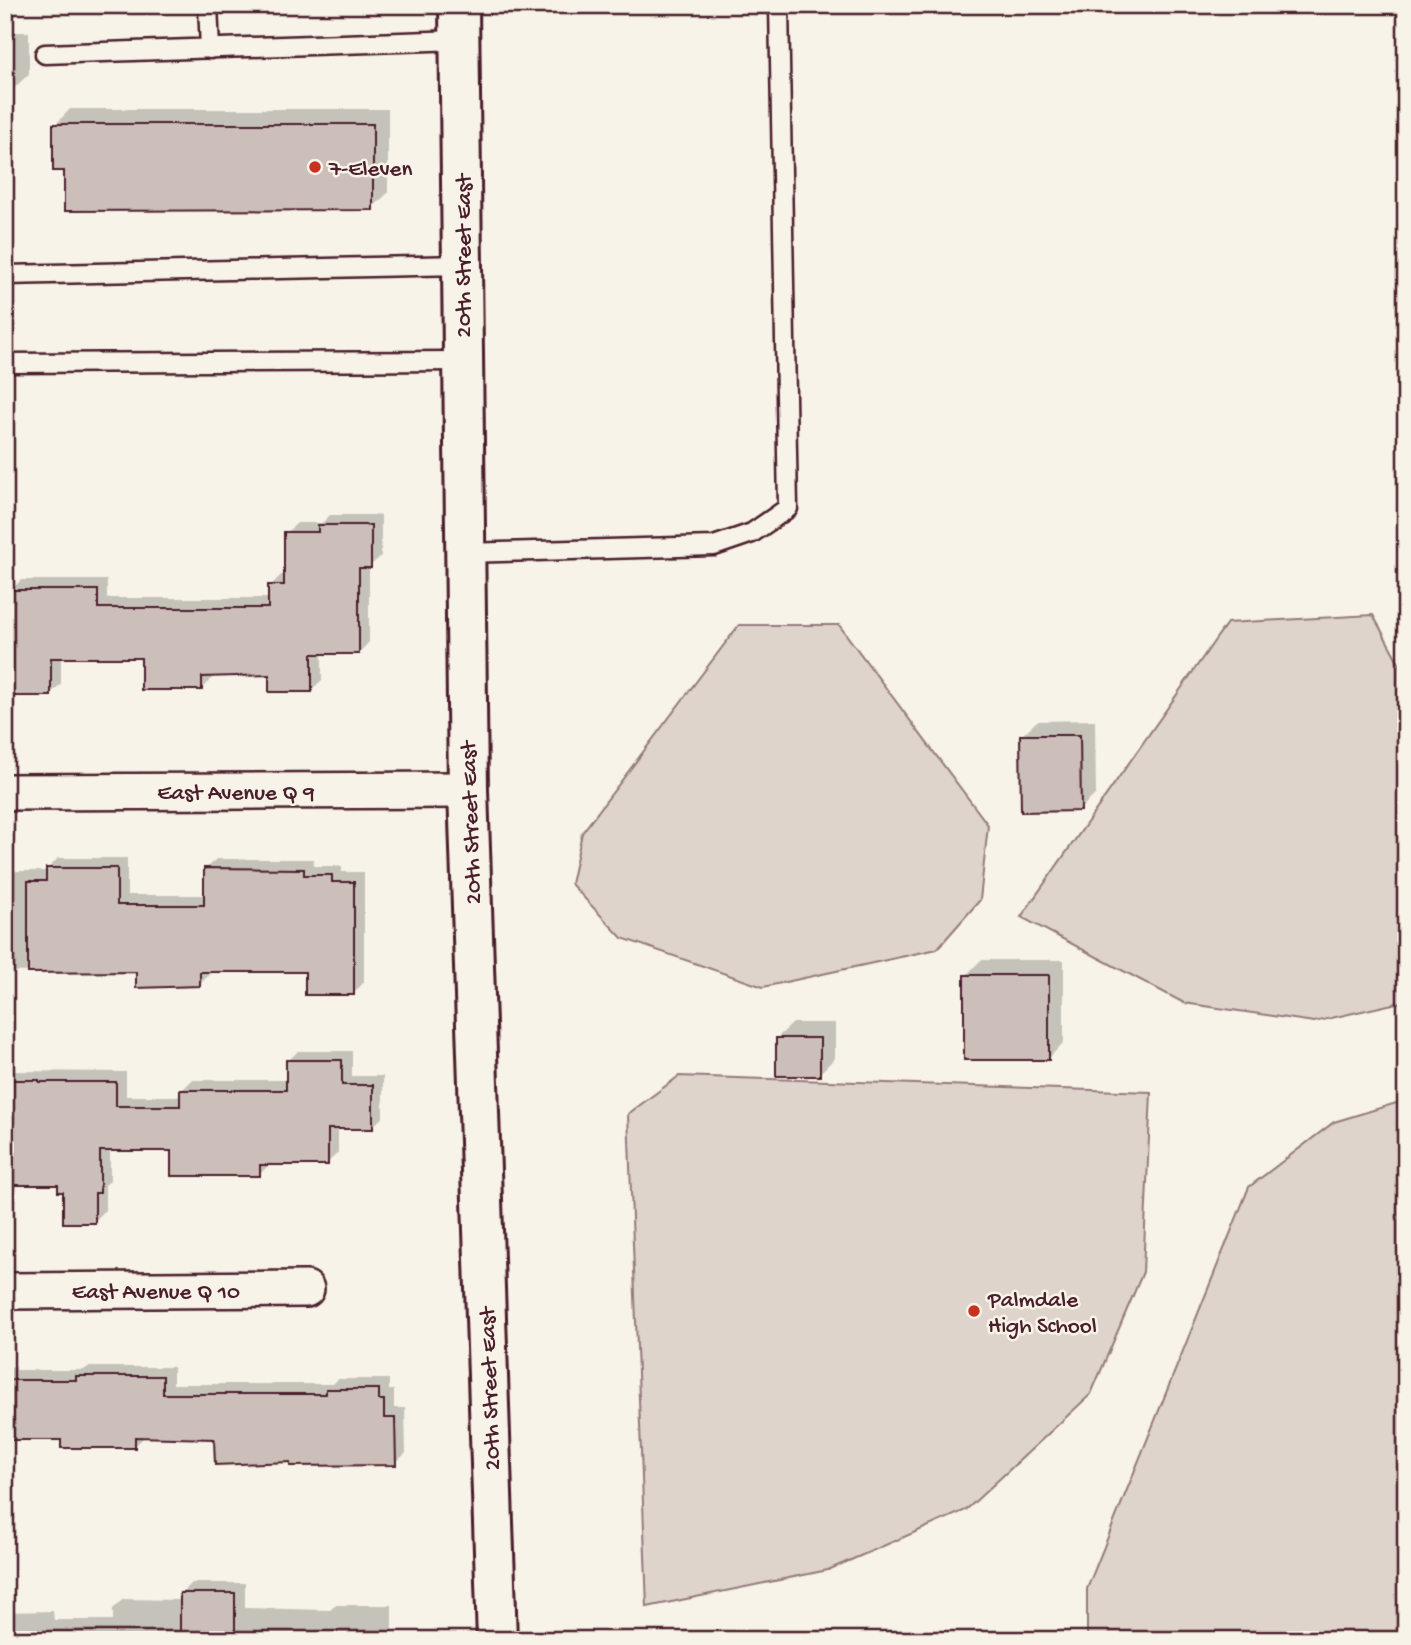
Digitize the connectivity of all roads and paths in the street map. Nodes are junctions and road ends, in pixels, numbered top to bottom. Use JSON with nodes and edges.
{"nodes":[{"id":1,"x":208,"y":5,"type":"edge"},
{"id":2,"x":779,"y":5,"type":"edge"},
{"id":3,"x":460,"y":23,"type":"edge"},
{"id":4,"x":210,"y":49,"type":"junction"},
{"id":5,"x":45,"y":54,"type":"dead end"},
{"id":6,"x":462,"y":265,"type":"junction"},
{"id":7,"x":5,"y":275,"type":"edge"},
{"id":8,"x":463,"y":361,"type":"junction"},
{"id":9,"x":5,"y":363,"type":"edge"},
{"id":10,"x":464,"y":553,"type":"junction"},
{"id":11,"x":468,"y":790,"type":"junction"},
{"id":12,"x":5,"y":792,"type":"edge"},
{"id":13,"x":306,"y":1289,"type":"dead end"},
{"id":14,"x":5,"y":1292,"type":"edge"},
{"id":15,"x":497,"y":1640,"type":"edge"}],
"edges":[{"from":1,"to":4,"type":"lane"},
{"from":2,"to":10,"type":"lane"},
{"from":3,"to":4,"type":"lane"},
{"from":3,"to":6,"type":"street","name":"20th Street East"},
{"from":4,"to":5,"type":"lane"},
{"from":6,"to":7,"type":"lane"},
{"from":6,"to":8,"type":"street","name":"20th Street East"},
{"from":8,"to":9,"type":"lane"},
{"from":8,"to":10,"type":"street","name":"20th Street East"},
{"from":10,"to":11,"type":"street","name":"20th Street East"},
{"from":11,"to":12,"type":"street","name":"East Avenue Q 9"},
{"from":11,"to":15,"type":"street","name":"20th Street East"},
{"from":13,"to":14,"type":"street","name":"East Avenue Q 10"}]}
